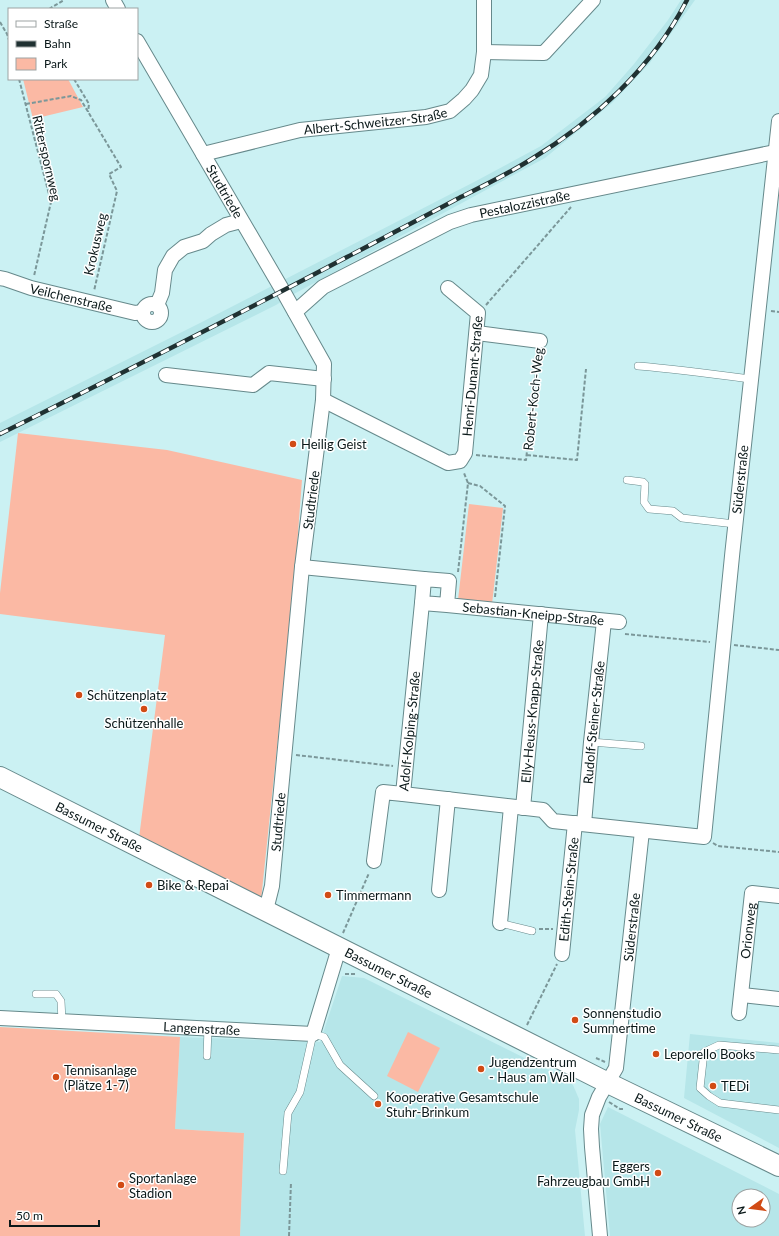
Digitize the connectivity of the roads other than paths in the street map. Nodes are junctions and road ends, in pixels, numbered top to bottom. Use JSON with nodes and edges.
{"nodes":[{"id":1,"x":484,"y":0,"type":"edge"},
{"id":2,"x":593,"y":0,"type":"edge"},
{"id":3,"x":138,"y":43,"type":"edge"},
{"id":4,"x":484,"y":52,"type":"junction"},
{"id":5,"x":779,"y":121,"type":"edge"},
{"id":6,"x":777,"y":152,"type":"edge"},
{"id":7,"x":203,"y":154,"type":"junction"},
{"id":8,"x":241,"y":221,"type":"junction"},
{"id":9,"x":0,"y":278,"type":"edge"},
{"id":10,"x":448,"y":288,"type":"dead end"},
{"id":11,"x":295,"y":312,"type":"junction"},
{"id":12,"x":477,"y":333,"type":"junction"},
{"id":13,"x":540,"y":341,"type":"road end"},
{"id":14,"x":638,"y":366,"type":"dead end"},
{"id":15,"x":166,"y":375,"type":"dead end"},
{"id":16,"x":324,"y":379,"type":"junction"},
{"id":17,"x":750,"y":379,"type":"junction"},
{"id":18,"x":323,"y":400,"type":"junction"},
{"id":19,"x":627,"y":480,"type":"dead end"},
{"id":20,"x":735,"y":524,"type":"junction"},
{"id":21,"x":302,"y":567,"type":"junction"},
{"id":22,"x":424,"y":579,"type":"junction"},
{"id":23,"x":422,"y":603,"type":"junction"},
{"id":24,"x":447,"y":605,"type":"junction"},
{"id":25,"x":542,"y":614,"type":"junction"},
{"id":26,"x":604,"y":621,"type":"junction"},
{"id":27,"x":621,"y":628,"type":"road end"},
{"id":28,"x":591,"y":742,"type":"junction"},
{"id":29,"x":641,"y":746,"type":"dead end"},
{"id":30,"x":0,"y":777,"type":"edge"},
{"id":31,"x":403,"y":794,"type":"junction"},
{"id":32,"x":448,"y":799,"type":"junction"},
{"id":33,"x":517,"y":807,"type":"junction"},
{"id":34,"x":579,"y":824,"type":"junction"},
{"id":35,"x":642,"y":831,"type":"junction"},
{"id":36,"x":374,"y":861,"type":"road end"},
{"id":37,"x":439,"y":890,"type":"dead end"},
{"id":38,"x":779,"y":896,"type":"edge"},
{"id":39,"x":266,"y":910,"type":"junction"},
{"id":40,"x":500,"y":923,"type":"joint"},
{"id":41,"x":532,"y":931,"type":"road end"},
{"id":42,"x":340,"y":948,"type":"junction"},
{"id":43,"x":562,"y":954,"type":"road end"},
{"id":44,"x":36,"y":994,"type":"dead end"},
{"id":45,"x":742,"y":995,"type":"junction"},
{"id":46,"x":779,"y":999,"type":"edge"},
{"id":47,"x":739,"y":1013,"type":"dead end"},
{"id":48,"x":0,"y":1018,"type":"edge"},
{"id":49,"x":62,"y":1021,"type":"junction"},
{"id":50,"x":208,"y":1028,"type":"junction"},
{"id":51,"x":313,"y":1034,"type":"junction"},
{"id":52,"x":779,"y":1050,"type":"edge"},
{"id":53,"x":207,"y":1056,"type":"dead end"},
{"id":54,"x":608,"y":1082,"type":"junction"},
{"id":55,"x":374,"y":1096,"type":"dead end"},
{"id":56,"x":779,"y":1110,"type":"edge"},
{"id":57,"x":779,"y":1166,"type":"edge"},
{"id":58,"x":283,"y":1171,"type":"dead end"},
{"id":59,"x":600,"y":1236,"type":"edge"}],
"edges":[{"from":1,"to":4,"type":"street","name":"Albert-Schweitzer-Straße"},
{"from":2,"to":4,"type":"street"},
{"from":3,"to":7,"type":"street","name":"Studtriede"},
{"from":4,"to":7,"type":"street","name":"Albert-Schweitzer-Straße"},
{"from":5,"to":6,"type":"street","name":"Süderstraße"},
{"from":6,"to":11,"type":"street","name":"Pestalozzistraße"},
{"from":6,"to":17,"type":"street","name":"Süderstraße"},
{"from":7,"to":8,"type":"street","name":"Studtriede"},
{"from":8,"to":9,"type":"street","name":"Veilchenstraße"},
{"from":8,"to":11,"type":"street","name":"Studtriede"},
{"from":10,"to":12,"type":"street","name":"Henri-Dunant-Straße"},
{"from":11,"to":16,"type":"street","name":"Studtriede"},
{"from":12,"to":13,"type":"street","name":"Robert-Koch-Weg"},
{"from":12,"to":18,"type":"street","name":"Henri-Dunant-Straße"},
{"from":14,"to":17,"type":"lane"},
{"from":15,"to":16,"type":"street"},
{"from":16,"to":18,"type":"street","name":"Studtriede"},
{"from":17,"to":20,"type":"street","name":"Süderstraße"},
{"from":18,"to":21,"type":"street","name":"Studtriede"},
{"from":19,"to":20,"type":"lane"},
{"from":20,"to":35,"type":"street","name":"Süderstraße"},
{"from":21,"to":22,"type":"street"},
{"from":21,"to":39,"type":"street","name":"Studtriede"},
{"from":22,"to":23,"type":"street"},
{"from":22,"to":24,"type":"street","name":"Sebastian-Kneipp-Straße"},
{"from":23,"to":24,"type":"street","name":"Sebastian-Kneipp-Straße"},
{"from":23,"to":31,"type":"street","name":"Adolf-Kolping-Straße"},
{"from":24,"to":25,"type":"street","name":"Sebastian-Kneipp-Straße"},
{"from":25,"to":26,"type":"street","name":"Sebastian-Kneipp-Straße"},
{"from":25,"to":33,"type":"street","name":"Elly-Heuss-Knapp-Straße"},
{"from":26,"to":27,"type":"street","name":"Sebastian-Kneipp-Straße"},
{"from":26,"to":28,"type":"street","name":"Rudolf-Steiner-Straße"},
{"from":28,"to":29,"type":"lane"},
{"from":28,"to":34,"type":"street","name":"Rudolf-Steiner-Straße"},
{"from":30,"to":39,"type":"street","name":"Bassumer Straße"},
{"from":31,"to":32,"type":"street","name":"Edith-Stein-Straße"},
{"from":31,"to":36,"type":"street","name":"Adolf-Kolping-Straße"},
{"from":32,"to":33,"type":"street","name":"Edith-Stein-Straße"},
{"from":32,"to":37,"type":"street"},
{"from":33,"to":34,"type":"street","name":"Edith-Stein-Straße"},
{"from":33,"to":40,"type":"street"},
{"from":34,"to":35,"type":"street","name":"Edith-Stein-Straße"},
{"from":34,"to":43,"type":"street","name":"Edith-Stein-Straße"},
{"from":35,"to":54,"type":"street","name":"Süderstraße"},
{"from":38,"to":45,"type":"street","name":"Orionweg"},
{"from":39,"to":42,"type":"street","name":"Bassumer Straße"},
{"from":40,"to":41,"type":"lane"},
{"from":42,"to":51,"type":"street"},
{"from":42,"to":54,"type":"street","name":"Bassumer Straße"},
{"from":44,"to":49,"type":"lane"},
{"from":45,"to":46,"type":"street"},
{"from":45,"to":47,"type":"street","name":"Orionweg"},
{"from":48,"to":49,"type":"street","name":"Langenstraße"},
{"from":49,"to":50,"type":"street","name":"Langenstraße"},
{"from":50,"to":51,"type":"street","name":"Langenstraße"},
{"from":50,"to":53,"type":"lane"},
{"from":51,"to":55,"type":"lane"},
{"from":51,"to":58,"type":"lane"},
{"from":52,"to":56,"type":"lane"},
{"from":54,"to":57,"type":"street","name":"Bassumer Straße"},
{"from":54,"to":59,"type":"street","name":"Süderstraße"}]}
